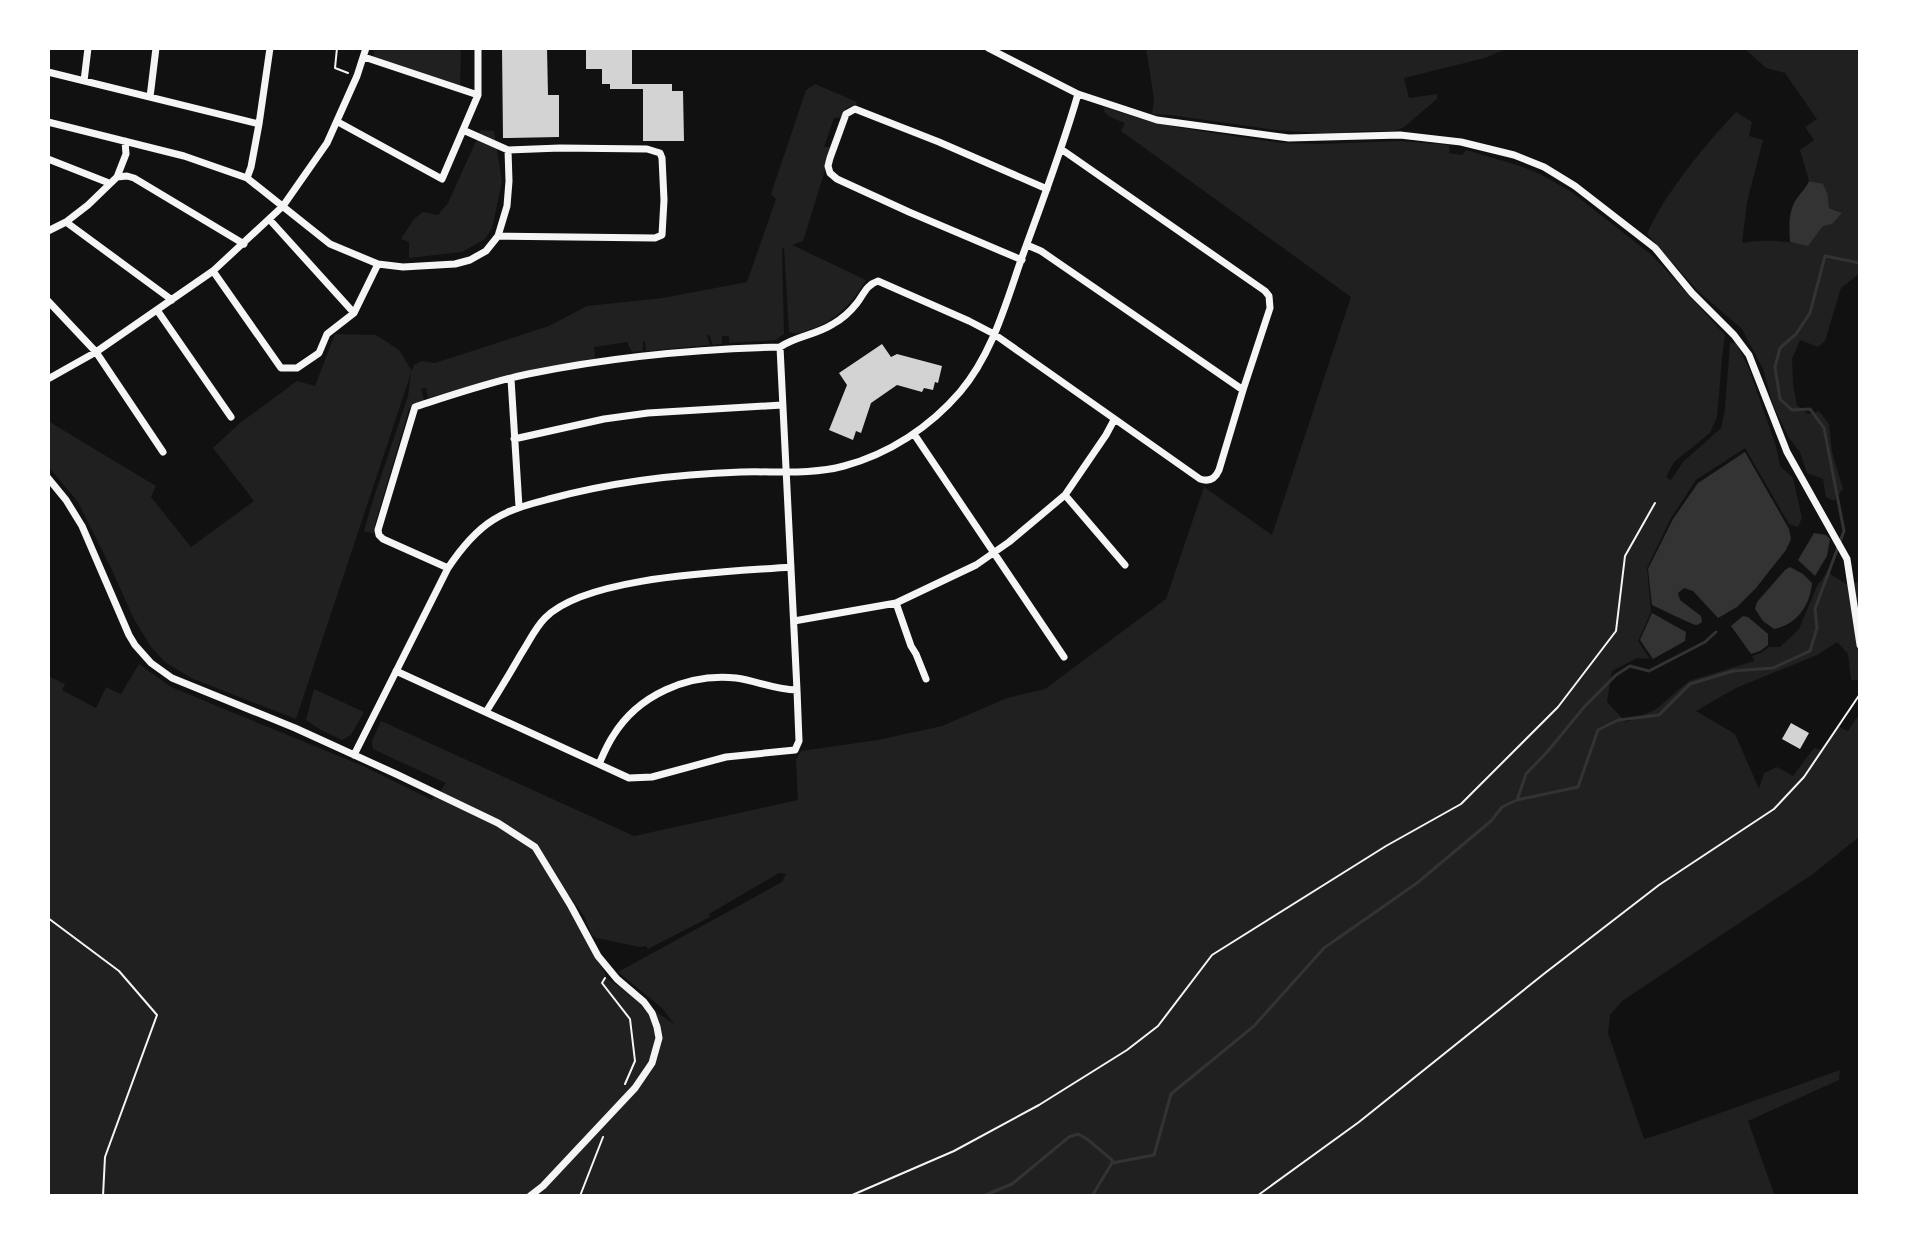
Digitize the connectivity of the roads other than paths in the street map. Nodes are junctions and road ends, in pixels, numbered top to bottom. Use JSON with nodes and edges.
{"nodes":[{"id":1,"x":88,"y":48,"type":"edge"},
{"id":2,"x":156,"y":48,"type":"edge"},
{"id":3,"x":270,"y":48,"type":"edge"},
{"id":4,"x":478,"y":48,"type":"edge"},
{"id":5,"x":988,"y":48,"type":"edge"},
{"id":6,"x":365,"y":52,"type":"edge"},
{"id":7,"x":48,"y":72,"type":"edge"},
{"id":8,"x":84,"y":81,"type":"junction"},
{"id":9,"x":1078,"y":94,"type":"junction"},
{"id":10,"x":478,"y":95,"type":"junction"},
{"id":11,"x":150,"y":97,"type":"junction"},
{"id":12,"x":48,"y":122,"type":"edge"},
{"id":13,"x":338,"y":122,"type":"junction"},
{"id":14,"x":259,"y":124,"type":"junction"},
{"id":15,"x":463,"y":130,"type":"junction"},
{"id":16,"x":125,"y":141,"type":"junction"},
{"id":17,"x":1061,"y":149,"type":"junction"},
{"id":18,"x":508,"y":150,"type":"junction"},
{"id":19,"x":48,"y":159,"type":"edge"},
{"id":20,"x":117,"y":177,"type":"junction"},
{"id":21,"x":247,"y":178,"type":"junction"},
{"id":22,"x":109,"y":183,"type":"junction"},
{"id":23,"x":1047,"y":189,"type":"junction"},
{"id":24,"x":283,"y":206,"type":"junction"},
{"id":25,"x":269,"y":219,"type":"junction"},
{"id":26,"x":66,"y":222,"type":"junction"},
{"id":27,"x":48,"y":231,"type":"edge"},
{"id":28,"x":498,"y":236,"type":"junction"},
{"id":29,"x":244,"y":244,"type":"junction"},
{"id":30,"x":1027,"y":245,"type":"junction"},
{"id":31,"x":1022,"y":260,"type":"junction"},
{"id":32,"x":378,"y":264,"type":"junction"},
{"id":33,"x":213,"y":271,"type":"junction"},
{"id":34,"x":172,"y":300,"type":"junction"},
{"id":35,"x":48,"y":301,"type":"edge"},
{"id":36,"x":157,"y":310,"type":"junction"},
{"id":37,"x":354,"y":313,"type":"junction"},
{"id":38,"x":994,"y":334,"type":"junction"},
{"id":39,"x":780,"y":347,"type":"junction"},
{"id":40,"x":96,"y":352,"type":"junction"},
{"id":41,"x":48,"y":379,"type":"edge"},
{"id":42,"x":511,"y":379,"type":"junction"},
{"id":43,"x":1243,"y":390,"type":"junction"},
{"id":44,"x":782,"y":405,"type":"junction"},
{"id":45,"x":231,"y":417,"type":"dead end"},
{"id":46,"x":1114,"y":420,"type":"junction"},
{"id":47,"x":914,"y":434,"type":"junction"},
{"id":48,"x":514,"y":439,"type":"junction"},
{"id":49,"x":163,"y":452,"type":"dead end"},
{"id":50,"x":785,"y":472,"type":"junction"},
{"id":51,"x":48,"y":478,"type":"edge"},
{"id":52,"x":1065,"y":495,"type":"junction"},
{"id":53,"x":519,"y":507,"type":"junction"},
{"id":54,"x":993,"y":554,"type":"junction"},
{"id":55,"x":1125,"y":565,"type":"dead end"},
{"id":56,"x":791,"y":567,"type":"junction"},
{"id":57,"x":448,"y":568,"type":"junction"},
{"id":58,"x":896,"y":603,"type":"junction"},
{"id":59,"x":794,"y":621,"type":"junction"},
{"id":60,"x":1860,"y":645,"type":"edge"},
{"id":61,"x":1064,"y":657,"type":"dead end"},
{"id":62,"x":396,"y":671,"type":"junction"},
{"id":63,"x":926,"y":679,"type":"dead end"},
{"id":64,"x":797,"y":690,"type":"junction"},
{"id":65,"x":486,"y":712,"type":"junction"},
{"id":66,"x":354,"y":755,"type":"junction"},
{"id":67,"x":599,"y":764,"type":"junction"},
{"id":68,"x":530,"y":1196,"type":"edge"}],
"edges":[{"from":1,"to":8,"type":"street"},
{"from":2,"to":11,"type":"street"},
{"from":3,"to":14,"type":"street"},
{"from":4,"to":10,"type":"street"},
{"from":5,"to":9,"type":"street"},
{"from":6,"to":10,"type":"street"},
{"from":6,"to":13,"type":"street"},
{"from":7,"to":8,"type":"street"},
{"from":8,"to":11,"type":"street"},
{"from":9,"to":17,"type":"street"},
{"from":9,"to":60,"type":"street"},
{"from":10,"to":15,"type":"street"},
{"from":11,"to":14,"type":"street"},
{"from":12,"to":16,"type":"street"},
{"from":13,"to":15,"type":"street"},
{"from":13,"to":24,"type":"street"},
{"from":14,"to":21,"type":"street"},
{"from":15,"to":18,"type":"street"},
{"from":16,"to":20,"type":"street"},
{"from":16,"to":21,"type":"street"},
{"from":17,"to":23,"type":"street"},
{"from":17,"to":43,"type":"street"},
{"from":18,"to":28,"type":"street"},
{"from":18,"to":28,"type":"street"},
{"from":19,"to":22,"type":"street"},
{"from":20,"to":22,"type":"street"},
{"from":20,"to":29,"type":"street"},
{"from":21,"to":24,"type":"street"},
{"from":22,"to":26,"type":"street"},
{"from":23,"to":30,"type":"street"},
{"from":23,"to":31,"type":"street"},
{"from":24,"to":25,"type":"street"},
{"from":24,"to":32,"type":"street"},
{"from":25,"to":29,"type":"street"},
{"from":25,"to":37,"type":"street"},
{"from":26,"to":27,"type":"street"},
{"from":26,"to":34,"type":"street"},
{"from":28,"to":32,"type":"street"},
{"from":29,"to":33,"type":"street"},
{"from":30,"to":31,"type":"street"},
{"from":30,"to":43,"type":"street"},
{"from":31,"to":38,"type":"street"},
{"from":32,"to":37,"type":"street"},
{"from":33,"to":34,"type":"street"},
{"from":33,"to":37,"type":"street"},
{"from":34,"to":36,"type":"street"},
{"from":35,"to":40,"type":"street"},
{"from":36,"to":40,"type":"street"},
{"from":36,"to":45,"type":"street"},
{"from":38,"to":39,"type":"street"},
{"from":38,"to":46,"type":"street"},
{"from":38,"to":47,"type":"street"},
{"from":39,"to":42,"type":"street"},
{"from":39,"to":44,"type":"street"},
{"from":40,"to":41,"type":"street"},
{"from":40,"to":49,"type":"street"},
{"from":42,"to":48,"type":"street"},
{"from":42,"to":57,"type":"street"},
{"from":43,"to":46,"type":"street"},
{"from":44,"to":48,"type":"street"},
{"from":44,"to":50,"type":"street"},
{"from":46,"to":52,"type":"street"},
{"from":47,"to":50,"type":"street"},
{"from":47,"to":54,"type":"street"},
{"from":48,"to":53,"type":"street"},
{"from":50,"to":53,"type":"street"},
{"from":50,"to":56,"type":"street"},
{"from":51,"to":66,"type":"street"},
{"from":52,"to":54,"type":"street"},
{"from":52,"to":55,"type":"street"},
{"from":53,"to":57,"type":"street"},
{"from":54,"to":58,"type":"street"},
{"from":54,"to":61,"type":"street"},
{"from":56,"to":59,"type":"street"},
{"from":56,"to":65,"type":"street"},
{"from":57,"to":62,"type":"street"},
{"from":58,"to":59,"type":"street"},
{"from":58,"to":63,"type":"street"},
{"from":59,"to":64,"type":"street"},
{"from":62,"to":65,"type":"street"},
{"from":62,"to":66,"type":"street"},
{"from":64,"to":67,"type":"street"},
{"from":64,"to":67,"type":"street"},
{"from":65,"to":67,"type":"street"},
{"from":66,"to":68,"type":"street"}]}
